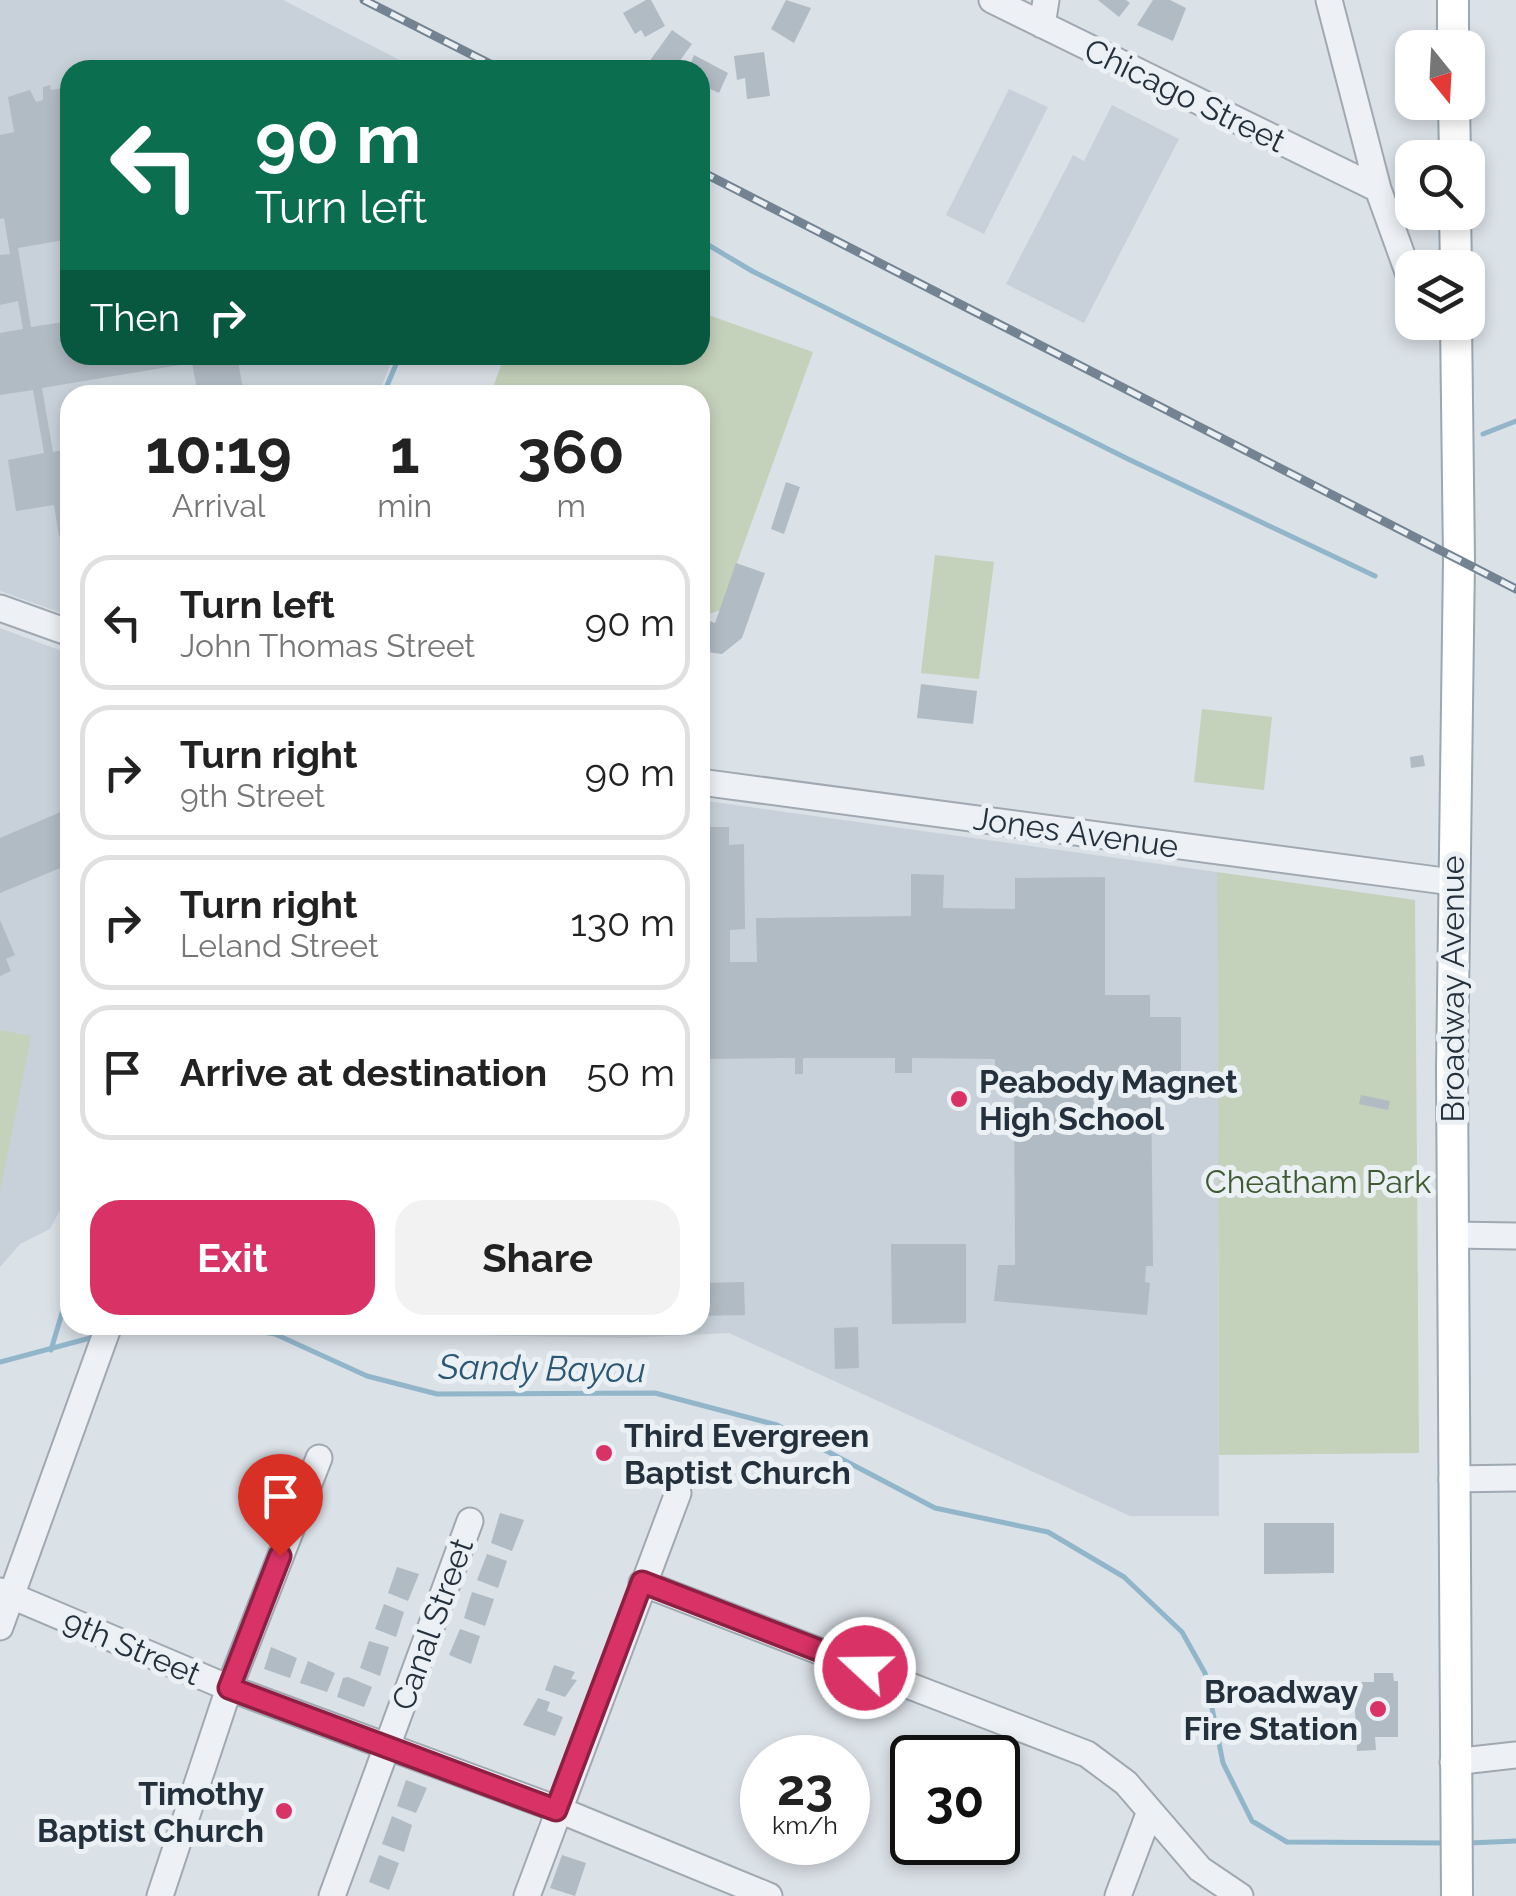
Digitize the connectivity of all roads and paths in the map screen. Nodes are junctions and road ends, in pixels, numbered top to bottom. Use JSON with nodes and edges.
{"nodes":[{"id":1,"x":992,"y":0,"type":"edge"},
{"id":2,"x":1329,"y":0,"type":"edge"},
{"id":3,"x":1453,"y":0,"type":"edge"},
{"id":4,"x":1044,"y":13,"type":"edge"},
{"id":5,"x":1453,"y":30,"type":"edge"},
{"id":6,"x":1378,"y":189,"type":"junction"},
{"id":7,"x":1400,"y":250,"type":"edge"},
{"id":8,"x":1456,"y":340,"type":"edge"},
{"id":9,"x":0,"y":608,"type":"edge"},
{"id":10,"x":60,"y":629,"type":"edge"},
{"id":11,"x":710,"y":783,"type":"edge"},
{"id":12,"x":1452,"y":882,"type":"junction"},
{"id":13,"x":1452,"y":1236,"type":"junction"},
{"id":14,"x":1516,"y":1236,"type":"edge"},
{"id":15,"x":105,"y":1335,"type":"edge"},
{"id":16,"x":319,"y":1458,"type":"dead end"},
{"id":17,"x":1516,"y":1478,"type":"edge"},
{"id":18,"x":1452,"y":1479,"type":"junction"},
{"id":19,"x":678,"y":1492,"type":"dead end"},
{"id":20,"x":470,"y":1521,"type":"dead end"},
{"id":21,"x":642,"y":1582,"type":"junction"},
{"id":22,"x":6,"y":1593,"type":"edge"},
{"id":23,"x":0,"y":1627,"type":"edge"},
{"id":24,"x":229,"y":1688,"type":"junction"},
{"id":25,"x":388,"y":1745,"type":"junction"},
{"id":26,"x":1516,"y":1755,"type":"edge"},
{"id":27,"x":1453,"y":1762,"type":"junction"},
{"id":28,"x":556,"y":1810,"type":"junction"},
{"id":29,"x":1149,"y":1814,"type":"junction"},
{"id":30,"x":160,"y":1896,"type":"edge"},
{"id":31,"x":332,"y":1896,"type":"edge"},
{"id":32,"x":527,"y":1896,"type":"edge"},
{"id":33,"x":769,"y":1896,"type":"edge"},
{"id":34,"x":1118,"y":1896,"type":"edge"},
{"id":35,"x":1240,"y":1896,"type":"edge"},
{"id":36,"x":1457,"y":1896,"type":"edge"}],
"edges":[{"from":1,"to":4,"type":"street","name":"Chicago Street"},
{"from":2,"to":6,"type":"street"},
{"from":3,"to":5,"type":"main road"},
{"from":4,"to":6,"type":"street","name":"Chicago Street"},
{"from":6,"to":7,"type":"street"},
{"from":8,"to":12,"type":"main road","name":"Broadway Avenue"},
{"from":9,"to":10,"type":"street"},
{"from":11,"to":12,"type":"street","name":"Jones Avenue"},
{"from":12,"to":13,"type":"main road","name":"Broadway Avenue"},
{"from":13,"to":14,"type":"street"},
{"from":13,"to":18,"type":"main road","name":"Broadway Avenue"},
{"from":15,"to":22,"type":"street"},
{"from":16,"to":24,"type":"street"},
{"from":17,"to":18,"type":"street"},
{"from":18,"to":27,"type":"main road","name":"Broadway Avenue"},
{"from":19,"to":21,"type":"street"},
{"from":20,"to":25,"type":"street","name":"Canal Street"},
{"from":21,"to":28,"type":"street"},
{"from":21,"to":29,"type":"street"},
{"from":22,"to":23,"type":"street"},
{"from":22,"to":24,"type":"street","name":"9th Street"},
{"from":24,"to":25,"type":"street","name":"9th Street"},
{"from":24,"to":30,"type":"street"},
{"from":25,"to":28,"type":"street","name":"9th Street"},
{"from":25,"to":31,"type":"street","name":"Canal Street"},
{"from":26,"to":27,"type":"street"},
{"from":27,"to":36,"type":"main road","name":"Broadway Avenue"},
{"from":28,"to":32,"type":"street"},
{"from":28,"to":33,"type":"street","name":"9th Street"},
{"from":29,"to":34,"type":"street"},
{"from":29,"to":35,"type":"street"}]}
